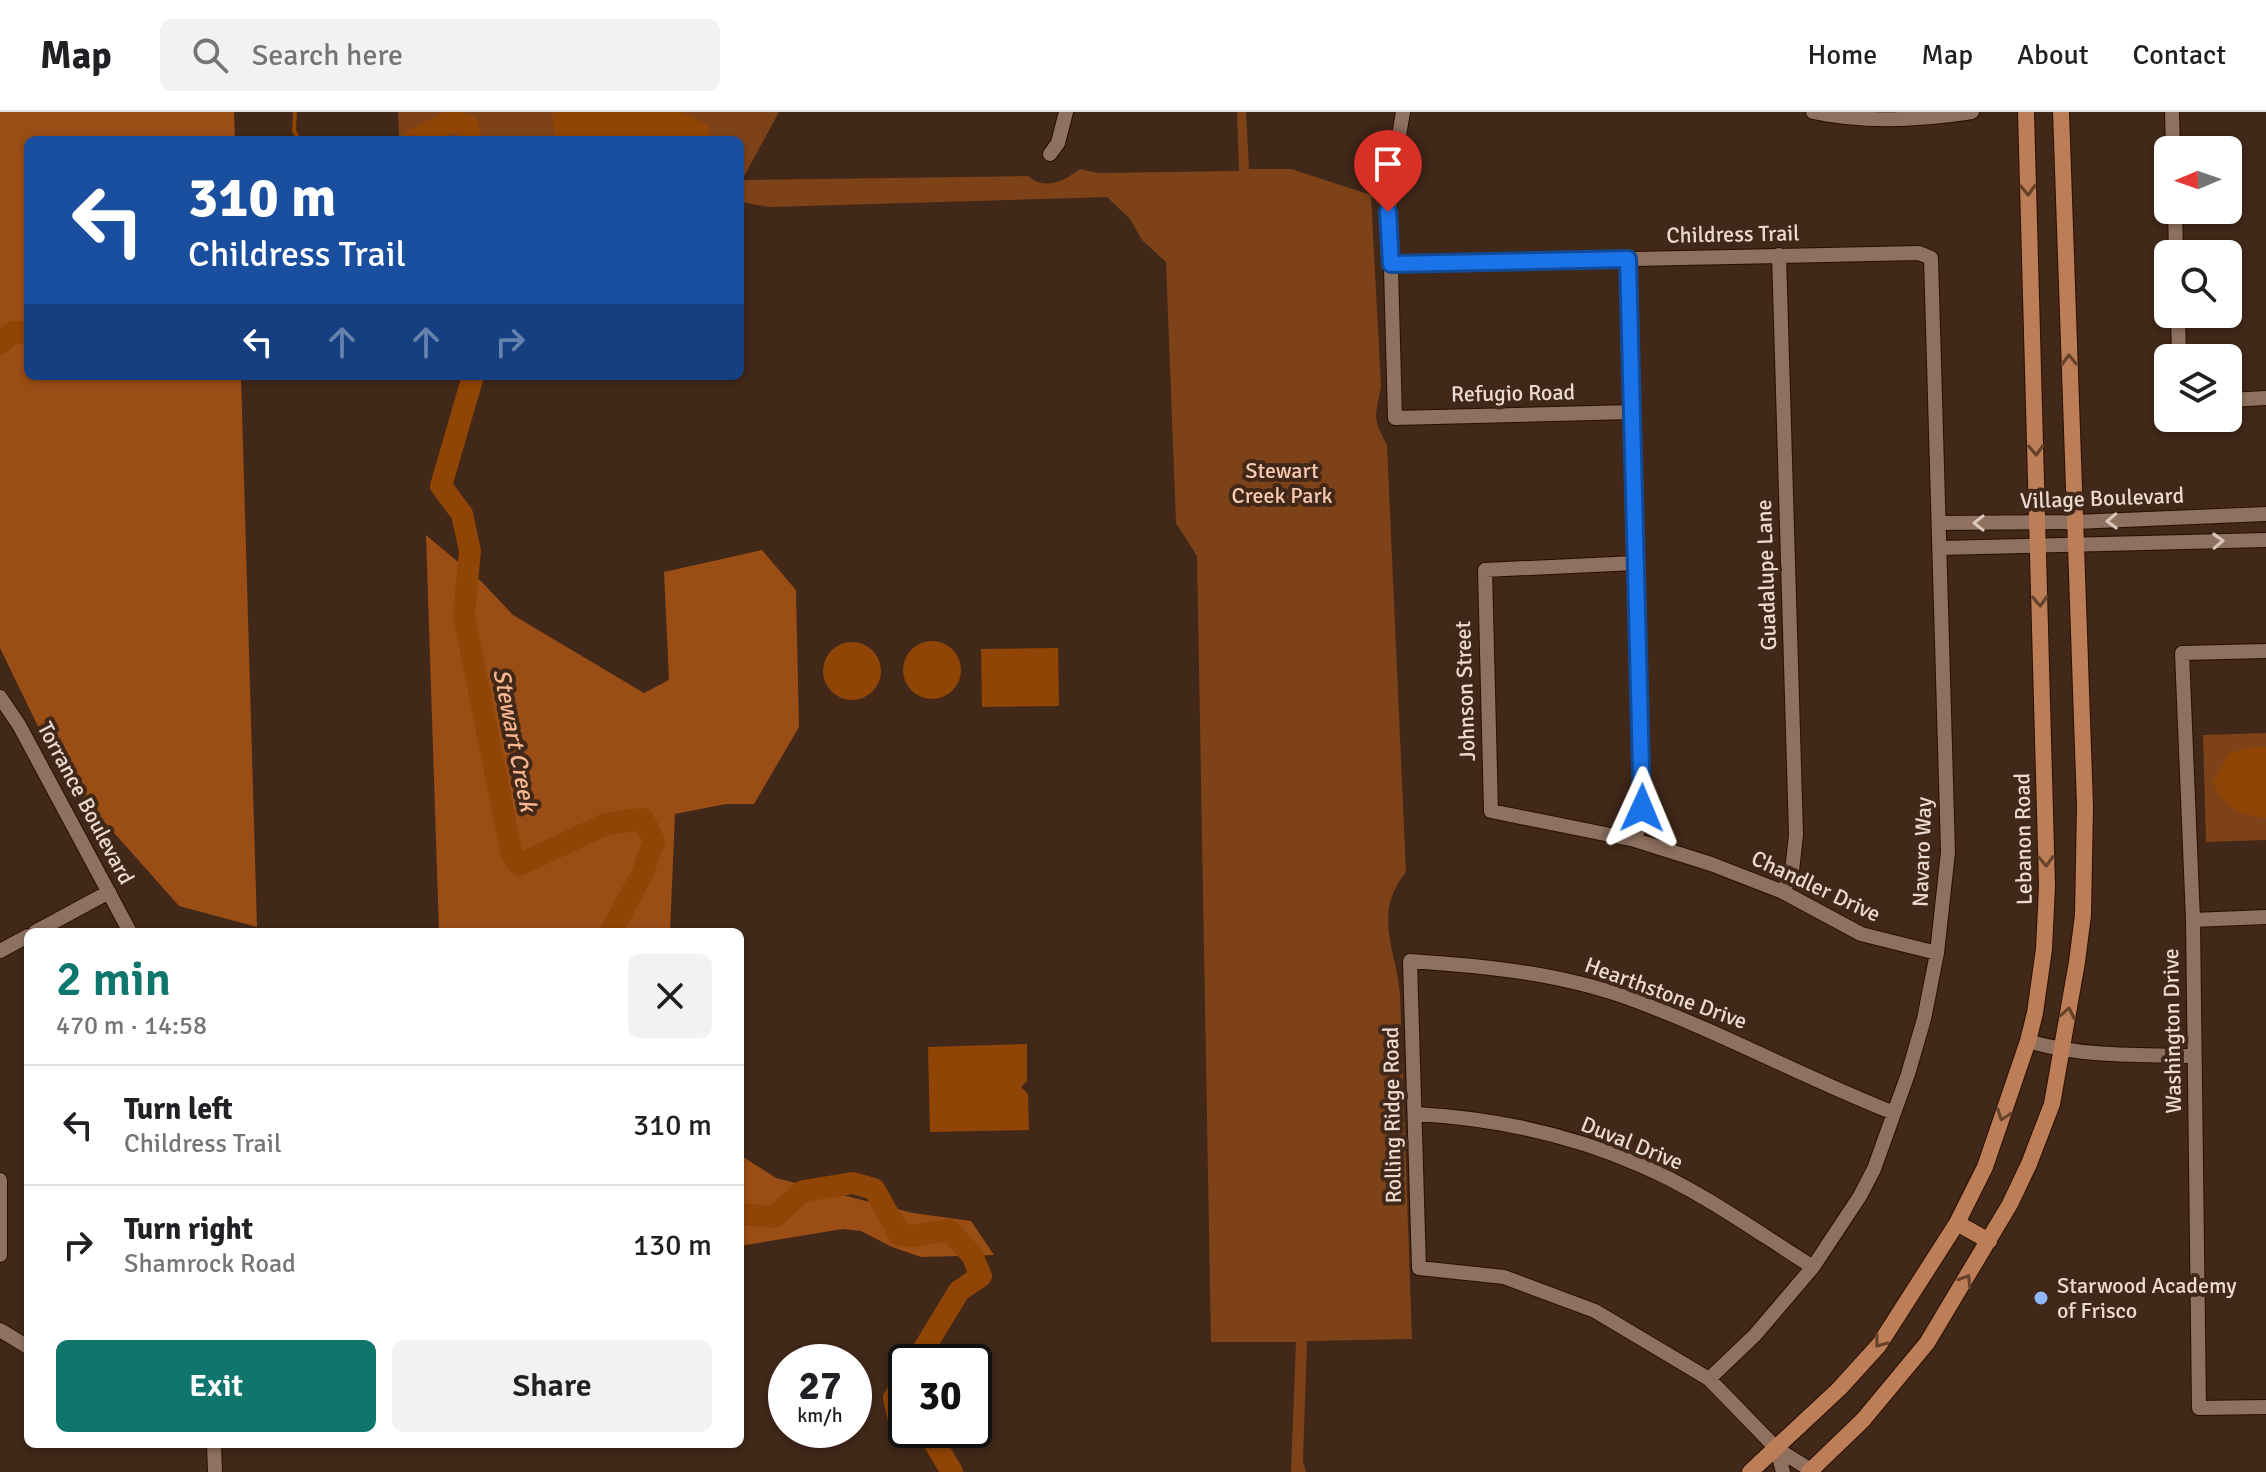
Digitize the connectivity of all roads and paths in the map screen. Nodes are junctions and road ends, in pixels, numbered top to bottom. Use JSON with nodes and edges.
{"nodes":[{"id":1,"x":1066,"y":112,"type":"edge"},
{"id":2,"x":1403,"y":112,"type":"edge"},
{"id":3,"x":1813,"y":112,"type":"edge"},
{"id":4,"x":1972,"y":112,"type":"edge"},
{"id":5,"x":2026,"y":112,"type":"edge"},
{"id":6,"x":2061,"y":112,"type":"edge"},
{"id":7,"x":2172,"y":112,"type":"edge"},
{"id":8,"x":1883,"y":115,"type":"edge"},
{"id":9,"x":2173,"y":136,"type":"edge"},
{"id":10,"x":1050,"y":154,"type":"dead end"},
{"id":11,"x":1779,"y":255,"type":"junction"},
{"id":12,"x":1931,"y":258,"type":"joint"},
{"id":13,"x":1628,"y":259,"type":"junction"},
{"id":14,"x":1391,"y":264,"type":"junction"},
{"id":15,"x":2266,"y":398,"type":"edge"},
{"id":16,"x":2242,"y":399,"type":"edge"},
{"id":17,"x":1632,"y":412,"type":"junction"},
{"id":18,"x":2266,"y":514,"type":"edge"},
{"id":19,"x":2149,"y":519,"type":"junction"},
{"id":20,"x":2075,"y":522,"type":"junction"},
{"id":21,"x":1939,"y":523,"type":"junction"},
{"id":22,"x":2038,"y":523,"type":"junction"},
{"id":23,"x":2266,"y":540,"type":"edge"},
{"id":24,"x":2150,"y":543,"type":"junction"},
{"id":25,"x":2038,"y":545,"type":"junction"},
{"id":26,"x":2077,"y":546,"type":"junction"},
{"id":27,"x":1940,"y":548,"type":"junction"},
{"id":28,"x":1636,"y":563,"type":"junction"},
{"id":29,"x":2266,"y":651,"type":"edge"},
{"id":30,"x":0,"y":697,"type":"edge"},
{"id":31,"x":1491,"y":811,"type":"joint"},
{"id":32,"x":1635,"y":840,"type":"junction"},
{"id":33,"x":109,"y":892,"type":"junction"},
{"id":34,"x":1783,"y":892,"type":"junction"},
{"id":35,"x":2266,"y":917,"type":"edge"},
{"id":36,"x":2193,"y":920,"type":"junction"},
{"id":37,"x":42,"y":928,"type":"edge"},
{"id":38,"x":128,"y":928,"type":"edge"},
{"id":39,"x":24,"y":938,"type":"edge"},
{"id":40,"x":0,"y":951,"type":"edge"},
{"id":41,"x":1937,"y":953,"type":"junction"},
{"id":42,"x":1410,"y":961,"type":"joint"},
{"id":43,"x":2028,"y":1041,"type":"junction"},
{"id":44,"x":2061,"y":1051,"type":"junction"},
{"id":45,"x":2194,"y":1056,"type":"junction"},
{"id":46,"x":1894,"y":1113,"type":"junction"},
{"id":47,"x":1415,"y":1114,"type":"junction"},
{"id":48,"x":0,"y":1180,"type":"edge"},
{"id":49,"x":1957,"y":1223,"type":"junction"},
{"id":50,"x":1989,"y":1241,"type":"junction"},
{"id":51,"x":0,"y":1255,"type":"edge"},
{"id":52,"x":1813,"y":1267,"type":"junction"},
{"id":53,"x":0,"y":1330,"type":"edge"},
{"id":54,"x":24,"y":1345,"type":"edge"},
{"id":55,"x":1709,"y":1379,"type":"junction"},
{"id":56,"x":2266,"y":1407,"type":"edge"},
{"id":57,"x":214,"y":1448,"type":"edge"},
{"id":58,"x":1777,"y":1449,"type":"junction"},
{"id":59,"x":1812,"y":1471,"type":"edge"},
{"id":60,"x":215,"y":1472,"type":"edge"},
{"id":61,"x":1750,"y":1472,"type":"edge"},
{"id":62,"x":1783,"y":1472,"type":"edge"}],
"edges":[{"from":1,"to":10,"type":"street"},
{"from":2,"to":14,"type":"street"},
{"from":3,"to":8,"type":"street"},
{"from":4,"to":8,"type":"street"},
{"from":5,"to":22,"type":"main road","name":"Lebanon Road","one_way":true},
{"from":20,"to":6,"type":"main road","one_way":true},
{"from":7,"to":9,"type":"street"},
{"from":11,"to":12,"type":"street","name":"Childress Trail"},
{"from":11,"to":13,"type":"street","name":"Childress Trail"},
{"from":11,"to":34,"type":"street","name":"Guadalupe Lane"},
{"from":12,"to":21,"type":"street","name":"Navaro Way"},
{"from":13,"to":14,"type":"street","name":"Childress Trail"},
{"from":13,"to":17,"type":"street"},
{"from":14,"to":17,"type":"street","name":"Refugio Road"},
{"from":15,"to":16,"type":"street"},
{"from":17,"to":28,"type":"street"},
{"from":18,"to":19,"type":"street","name":"Village Boulevard"},
{"from":19,"to":20,"type":"street","name":"Village Boulevard","one_way":true},
{"from":19,"to":24,"type":"street"},
{"from":20,"to":22,"type":"street","name":"Village Boulevard"},
{"from":20,"to":26,"type":"main road"},
{"from":22,"to":21,"type":"street","name":"Village Boulevard","one_way":true},
{"from":21,"to":27,"type":"street","name":"Navaro Way"},
{"from":22,"to":25,"type":"main road","name":"Lebanon Road"},
{"from":24,"to":23,"type":"street","name":"Village Boulevard","one_way":true},
{"from":24,"to":26,"type":"street","name":"Village Boulevard"},
{"from":25,"to":26,"type":"street","name":"Village Boulevard"},
{"from":25,"to":27,"type":"street","name":"Village Boulevard"},
{"from":25,"to":43,"type":"main road","name":"Lebanon Road","one_way":true},
{"from":44,"to":26,"type":"main road","one_way":true},
{"from":27,"to":41,"type":"street","name":"Navaro Way"},
{"from":28,"to":31,"type":"street","name":"Johnson Street"},
{"from":28,"to":32,"type":"street"},
{"from":29,"to":36,"type":"street","name":"Washington Drive"},
{"from":30,"to":33,"type":"street","name":"Torrance Boulevard"},
{"from":31,"to":32,"type":"street","name":"Chandler Drive"},
{"from":32,"to":34,"type":"street","name":"Chandler Drive"},
{"from":33,"to":37,"type":"street"},
{"from":33,"to":38,"type":"street","name":"Torrance Boulevard"},
{"from":34,"to":41,"type":"street","name":"Chandler Drive"},
{"from":35,"to":36,"type":"street"},
{"from":36,"to":45,"type":"street","name":"Washington Drive"},
{"from":39,"to":40,"type":"street"},
{"from":41,"to":46,"type":"street","name":"Navaro Way"},
{"from":42,"to":46,"type":"street","name":"Hearthstone Drive"},
{"from":42,"to":47,"type":"street","name":"Rolling Ridge Road"},
{"from":43,"to":44,"type":"street"},
{"from":43,"to":49,"type":"main road","name":"Lebanon Road","one_way":true},
{"from":44,"to":45,"type":"street"},
{"from":44,"to":50,"type":"main road"},
{"from":45,"to":56,"type":"street","name":"Washington Drive"},
{"from":46,"to":52,"type":"street","name":"Navaro Way"},
{"from":47,"to":52,"type":"street","name":"Duval Drive"},
{"from":47,"to":55,"type":"street","name":"Rolling Ridge Road"},
{"from":48,"to":51,"type":"street"},
{"from":49,"to":50,"type":"main road"},
{"from":49,"to":58,"type":"main road","name":"Lebanon Road","one_way":true},
{"from":59,"to":50,"type":"main road","one_way":true},
{"from":52,"to":55,"type":"street","name":"Navaro Way"},
{"from":53,"to":54,"type":"street"},
{"from":55,"to":58,"type":"street"},
{"from":57,"to":60,"type":"street"},
{"from":58,"to":59,"type":"street"},
{"from":58,"to":61,"type":"main road","name":"Lebanon Road"},
{"from":58,"to":62,"type":"street"}]}
